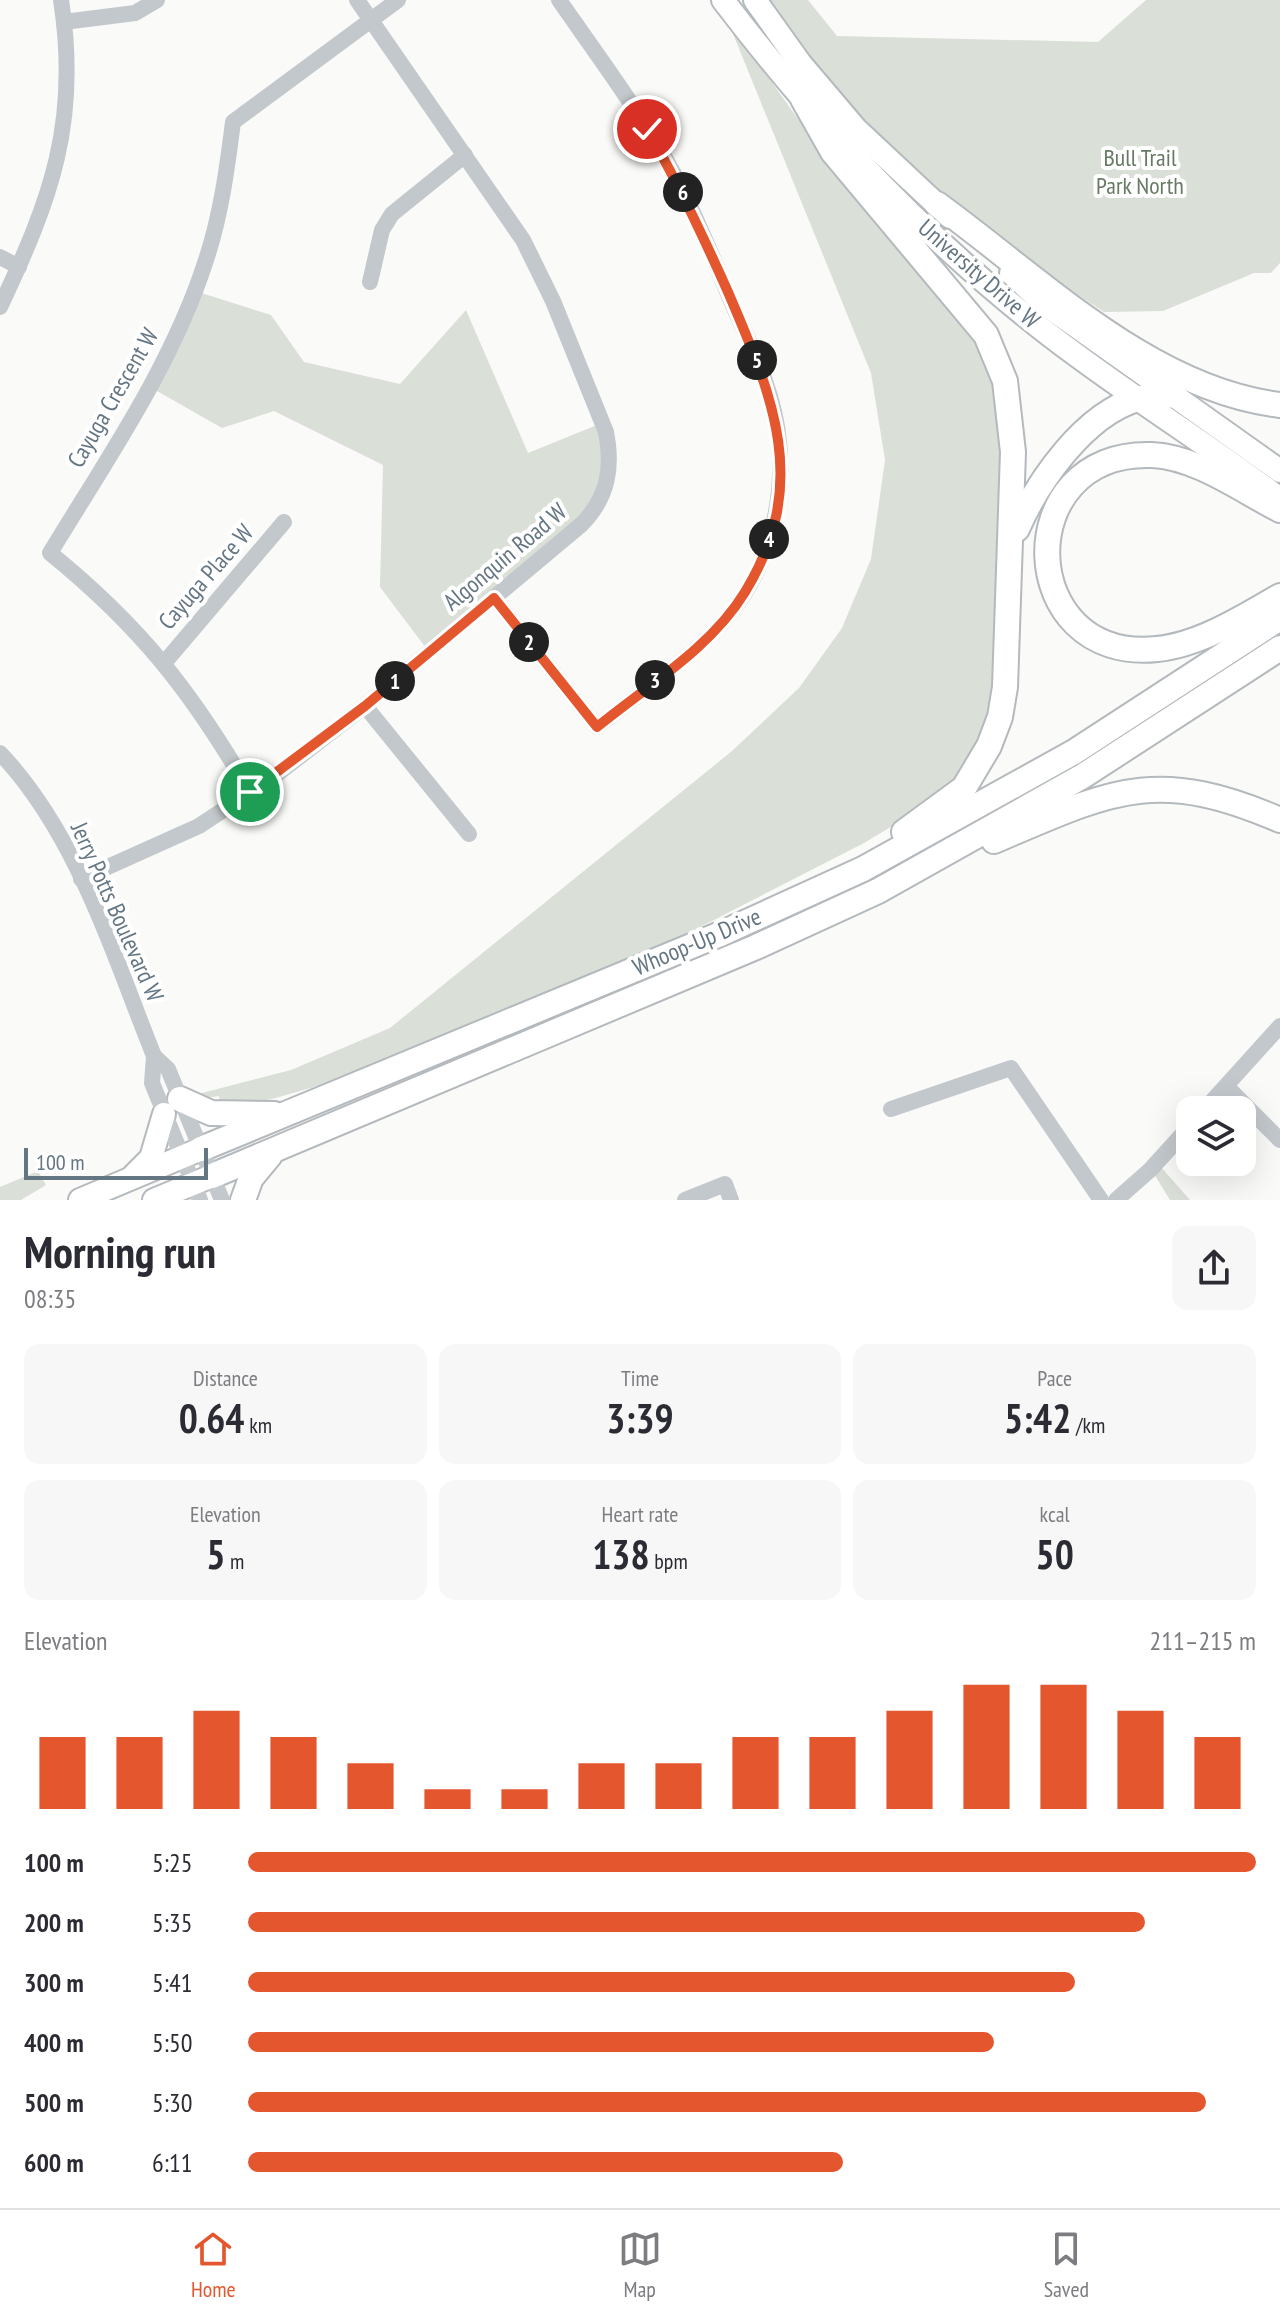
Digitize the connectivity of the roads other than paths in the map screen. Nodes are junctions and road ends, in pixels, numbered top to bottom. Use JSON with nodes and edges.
{"nodes":[{"id":1,"x":61,"y":0,"type":"edge"},
{"id":2,"x":157,"y":0,"type":"edge"},
{"id":3,"x":357,"y":0,"type":"edge"},
{"id":4,"x":398,"y":0,"type":"edge"},
{"id":5,"x":559,"y":0,"type":"edge"},
{"id":6,"x":723,"y":0,"type":"edge"},
{"id":7,"x":755,"y":0,"type":"edge"},
{"id":8,"x":370,"y":19,"type":"junction"},
{"id":9,"x":64,"y":22,"type":"junction"},
{"id":10,"x":803,"y":99,"type":"junction"},
{"id":11,"x":465,"y":155,"type":"junction"},
{"id":12,"x":937,"y":204,"type":"junction"},
{"id":13,"x":0,"y":257,"type":"edge"},
{"id":14,"x":19,"y":267,"type":"junction"},
{"id":15,"x":370,"y":282,"type":"dead end"},
{"id":16,"x":0,"y":307,"type":"edge"},
{"id":17,"x":1174,"y":395,"type":"junction"},
{"id":18,"x":1136,"y":399,"type":"junction"},
{"id":19,"x":1280,"y":405,"type":"edge"},
{"id":20,"x":1280,"y":471,"type":"edge"},
{"id":21,"x":1280,"y":499,"type":"edge"},
{"id":22,"x":1280,"y":510,"type":"edge"},
{"id":23,"x":284,"y":522,"type":"dead end"},
{"id":24,"x":1012,"y":542,"type":"junction"},
{"id":25,"x":1280,"y":596,"type":"edge"},
{"id":26,"x":494,"y":598,"type":"junction"},
{"id":27,"x":1280,"y":618,"type":"edge"},
{"id":28,"x":1280,"y":648,"type":"edge"},
{"id":29,"x":165,"y":662,"type":"junction"},
{"id":30,"x":365,"y":706,"type":"junction"},
{"id":31,"x":0,"y":753,"type":"edge"},
{"id":32,"x":250,"y":792,"type":"junction"},
{"id":33,"x":1280,"y":820,"type":"edge"},
{"id":34,"x":469,"y":834,"type":"dead end"},
{"id":35,"x":81,"y":879,"type":"junction"},
{"id":36,"x":878,"y":891,"type":"junction"},
{"id":37,"x":718,"y":935,"type":"junction"},
{"id":38,"x":1280,"y":1026,"type":"edge"},
{"id":39,"x":1227,"y":1087,"type":"junction"},
{"id":40,"x":1218,"y":1096,"type":"edge"},
{"id":41,"x":172,"y":1107,"type":"junction"},
{"id":42,"x":891,"y":1109,"type":"dead end"},
{"id":43,"x":288,"y":1114,"type":"junction"},
{"id":44,"x":1280,"y":1140,"type":"edge"},
{"id":45,"x":1176,"y":1141,"type":"edge"},
{"id":46,"x":272,"y":1153,"type":"junction"},
{"id":47,"x":196,"y":1172,"type":"edge"},
{"id":48,"x":131,"y":1179,"type":"junction"},
{"id":49,"x":80,"y":1200,"type":"edge"},
{"id":50,"x":117,"y":1200,"type":"edge"},
{"id":51,"x":154,"y":1200,"type":"edge"},
{"id":52,"x":222,"y":1200,"type":"edge"},
{"id":53,"x":243,"y":1200,"type":"edge"},
{"id":54,"x":685,"y":1200,"type":"edge"},
{"id":55,"x":731,"y":1200,"type":"edge"},
{"id":56,"x":1101,"y":1200,"type":"edge"},
{"id":57,"x":1116,"y":1200,"type":"edge"}],
"edges":[{"from":1,"to":9,"type":"street"},
{"from":2,"to":9,"type":"street"},
{"from":3,"to":8,"type":"street","name":"Algonquin Road W"},
{"from":4,"to":8,"type":"street"},
{"from":5,"to":26,"type":"street"},
{"from":6,"to":10,"type":"main road","name":"University Drive W"},
{"from":7,"to":12,"type":"main road","name":"University Drive W"},
{"from":8,"to":11,"type":"street","name":"Algonquin Road W"},
{"from":8,"to":29,"type":"street","name":"Cayuga Crescent W"},
{"from":9,"to":14,"type":"street"},
{"from":10,"to":18,"type":"main road","name":"University Drive W"},
{"from":10,"to":24,"type":"highway"},
{"from":11,"to":15,"type":"street"},
{"from":11,"to":26,"type":"street","name":"Algonquin Road W"},
{"from":12,"to":17,"type":"main road","name":"University Drive W"},
{"from":12,"to":19,"type":"highway"},
{"from":13,"to":14,"type":"street"},
{"from":14,"to":16,"type":"street"},
{"from":17,"to":18,"type":"highway"},
{"from":17,"to":20,"type":"main road","name":"University Drive W"},
{"from":18,"to":21,"type":"main road","name":"University Drive W"},
{"from":18,"to":24,"type":"highway"},
{"from":22,"to":25,"type":"highway"},
{"from":23,"to":29,"type":"street","name":"Cayuga Place W"},
{"from":24,"to":37,"type":"highway"},
{"from":26,"to":30,"type":"street","name":"Algonquin Road W"},
{"from":27,"to":37,"type":"highway","name":"Whoop-Up Drive"},
{"from":28,"to":36,"type":"highway","name":"Whoop-Up Drive"},
{"from":29,"to":32,"type":"street","name":"Cayuga Crescent W"},
{"from":30,"to":32,"type":"street","name":"Algonquin Road W"},
{"from":30,"to":34,"type":"street"},
{"from":31,"to":35,"type":"street","name":"Jerry Potts Boulevard W"},
{"from":32,"to":35,"type":"street","name":"Algonquin Road W"},
{"from":33,"to":36,"type":"highway"},
{"from":35,"to":41,"type":"street","name":"Jerry Potts Boulevard W"},
{"from":36,"to":46,"type":"highway","name":"Whoop-Up Drive"},
{"from":37,"to":43,"type":"highway","name":"Whoop-Up Drive"},
{"from":38,"to":39,"type":"street"},
{"from":39,"to":40,"type":"street"},
{"from":39,"to":44,"type":"street"},
{"from":41,"to":43,"type":"highway"},
{"from":41,"to":47,"type":"street","name":"Jerry Potts Boulevard W"},
{"from":41,"to":48,"type":"main road"},
{"from":42,"to":56,"type":"street"},
{"from":43,"to":47,"type":"highway","name":"Whoop-Up Drive"},
{"from":45,"to":57,"type":"street"},
{"from":46,"to":47,"type":"highway","name":"Whoop-Up Drive"},
{"from":46,"to":53,"type":"highway"},
{"from":47,"to":48,"type":"main road","name":"Whoop-Up Drive"},
{"from":47,"to":50,"type":"main road"},
{"from":47,"to":51,"type":"main road","name":"Whoop-Up Drive"},
{"from":47,"to":52,"type":"street","name":"Jerry Potts Boulevard W"},
{"from":48,"to":49,"type":"main road","name":"Whoop-Up Drive"},
{"from":54,"to":55,"type":"street"}]}
